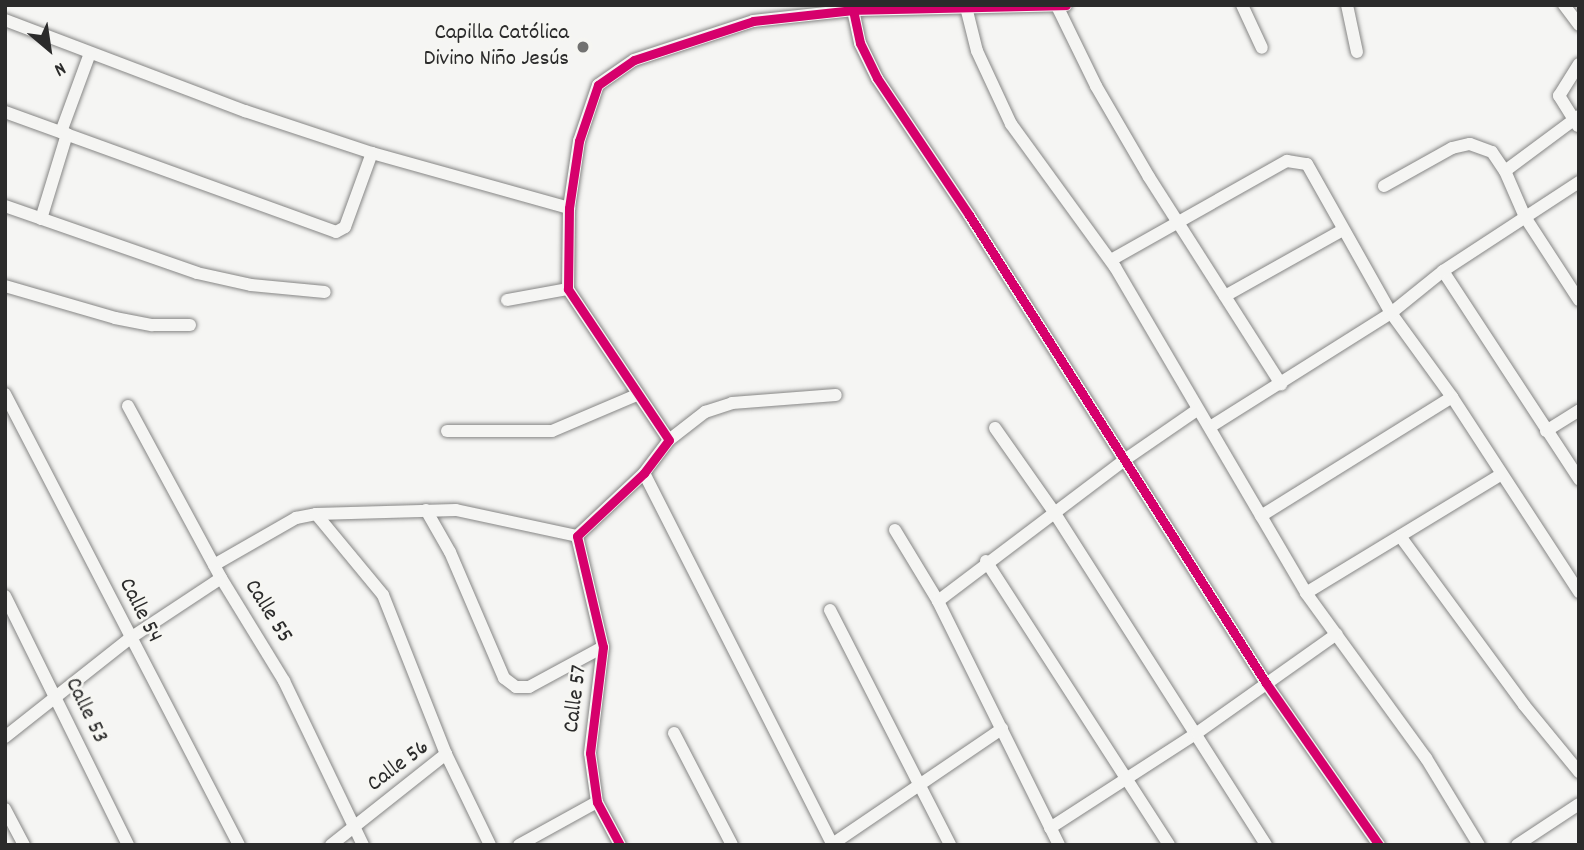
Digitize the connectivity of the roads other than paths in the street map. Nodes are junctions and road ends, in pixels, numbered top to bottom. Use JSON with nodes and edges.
{"nodes":[{"id":1,"x":1242,"y":5,"type":"edge"},
{"id":2,"x":1347,"y":5,"type":"edge"},
{"id":3,"x":1564,"y":5,"type":"edge"},
{"id":4,"x":966,"y":6,"type":"edge"},
{"id":5,"x":1025,"y":6,"type":"edge"},
{"id":6,"x":1062,"y":6,"type":"edge"},
{"id":7,"x":881,"y":7,"type":"edge"},
{"id":8,"x":853,"y":10,"type":"junction"},
{"id":9,"x":5,"y":20,"type":"edge"},
{"id":10,"x":1579,"y":25,"type":"edge"},
{"id":11,"x":1262,"y":48,"type":"dead end"},
{"id":12,"x":1357,"y":52,"type":"dead end"},
{"id":13,"x":90,"y":53,"type":"junction"},
{"id":14,"x":1579,"y":64,"type":"edge"},
{"id":15,"x":5,"y":112,"type":"edge"},
{"id":16,"x":1577,"y":121,"type":"edge"},
{"id":17,"x":64,"y":133,"type":"junction"},
{"id":18,"x":372,"y":153,"type":"junction"},
{"id":19,"x":1505,"y":171,"type":"junction"},
{"id":20,"x":1579,"y":182,"type":"edge"},
{"id":21,"x":1384,"y":186,"type":"dead end"},
{"id":22,"x":5,"y":206,"type":"edge"},
{"id":23,"x":569,"y":208,"type":"junction"},
{"id":24,"x":1525,"y":216,"type":"junction"},
{"id":25,"x":41,"y":219,"type":"junction"},
{"id":26,"x":1178,"y":220,"type":"junction"},
{"id":27,"x":1341,"y":231,"type":"junction"},
{"id":28,"x":1111,"y":260,"type":"junction"},
{"id":29,"x":1443,"y":271,"type":"junction"},
{"id":30,"x":5,"y":286,"type":"edge"},
{"id":31,"x":568,"y":289,"type":"junction"},
{"id":32,"x":325,"y":292,"type":"dead end"},
{"id":33,"x":1225,"y":296,"type":"junction"},
{"id":34,"x":507,"y":300,"type":"dead end"},
{"id":35,"x":1579,"y":300,"type":"edge"},
{"id":36,"x":1391,"y":313,"type":"junction"},
{"id":37,"x":190,"y":324,"type":"dead end"},
{"id":38,"x":1281,"y":384,"type":"junction"},
{"id":39,"x":5,"y":394,"type":"edge"},
{"id":40,"x":637,"y":395,"type":"junction"},
{"id":41,"x":836,"y":395,"type":"dead end"},
{"id":42,"x":1452,"y":397,"type":"junction"},
{"id":43,"x":128,"y":406,"type":"dead end"},
{"id":44,"x":1197,"y":410,"type":"junction"},
{"id":45,"x":1579,"y":410,"type":"edge"},
{"id":46,"x":1210,"y":427,"type":"junction"},
{"id":47,"x":995,"y":428,"type":"dead end"},
{"id":48,"x":447,"y":431,"type":"dead end"},
{"id":49,"x":1546,"y":431,"type":"junction"},
{"id":50,"x":669,"y":440,"type":"junction"},
{"id":51,"x":1122,"y":461,"type":"junction"},
{"id":52,"x":644,"y":473,"type":"junction"},
{"id":53,"x":1502,"y":474,"type":"junction"},
{"id":54,"x":1579,"y":479,"type":"edge"},
{"id":55,"x":426,"y":510,"type":"junction"},
{"id":56,"x":1054,"y":512,"type":"junction"},
{"id":57,"x":316,"y":514,"type":"junction"},
{"id":58,"x":1261,"y":516,"type":"junction"},
{"id":59,"x":895,"y":530,"type":"dead end"},
{"id":60,"x":577,"y":536,"type":"junction"},
{"id":61,"x":1401,"y":536,"type":"junction"},
{"id":62,"x":986,"y":561,"type":"junction"},
{"id":63,"x":214,"y":565,"type":"junction"},
{"id":64,"x":221,"y":578,"type":"junction"},
{"id":65,"x":1579,"y":592,"type":"edge"},
{"id":66,"x":1306,"y":593,"type":"junction"},
{"id":67,"x":5,"y":596,"type":"edge"},
{"id":68,"x":938,"y":601,"type":"junction"},
{"id":69,"x":830,"y":610,"type":"dead end"},
{"id":70,"x":1337,"y":635,"type":"junction"},
{"id":71,"x":129,"y":639,"type":"junction"},
{"id":72,"x":603,"y":647,"type":"junction"},
{"id":73,"x":1266,"y":682,"type":"junction"},
{"id":74,"x":55,"y":698,"type":"junction"},
{"id":75,"x":1002,"y":729,"type":"junction"},
{"id":76,"x":674,"y":733,"type":"dead end"},
{"id":77,"x":1197,"y":733,"type":"junction"},
{"id":78,"x":5,"y":737,"type":"edge"},
{"id":79,"x":446,"y":754,"type":"junction"},
{"id":80,"x":1579,"y":772,"type":"edge"},
{"id":81,"x":1128,"y":778,"type":"junction"},
{"id":82,"x":918,"y":785,"type":"junction"},
{"id":83,"x":597,"y":802,"type":"junction"},
{"id":84,"x":1579,"y":804,"type":"edge"},
{"id":85,"x":5,"y":809,"type":"edge"},
{"id":86,"x":1050,"y":828,"type":"junction"},
{"id":87,"x":355,"y":829,"type":"junction"},
{"id":88,"x":832,"y":844,"type":"edge"},
{"id":89,"x":23,"y":845,"type":"edge"},
{"id":90,"x":128,"y":845,"type":"edge"},
{"id":91,"x":239,"y":845,"type":"edge"},
{"id":92,"x":331,"y":845,"type":"edge"},
{"id":93,"x":363,"y":845,"type":"edge"},
{"id":94,"x":490,"y":845,"type":"edge"},
{"id":95,"x":519,"y":845,"type":"edge"},
{"id":96,"x":620,"y":845,"type":"edge"},
{"id":97,"x":732,"y":845,"type":"edge"},
{"id":98,"x":950,"y":845,"type":"edge"},
{"id":99,"x":1059,"y":845,"type":"edge"},
{"id":100,"x":1169,"y":845,"type":"edge"},
{"id":101,"x":1266,"y":845,"type":"edge"},
{"id":102,"x":1379,"y":845,"type":"edge"},
{"id":103,"x":1479,"y":845,"type":"edge"},
{"id":104,"x":1517,"y":845,"type":"edge"}],
"edges":[{"from":1,"to":11,"type":"street"},
{"from":2,"to":12,"type":"street"},
{"from":3,"to":10,"type":"street"},
{"from":4,"to":5,"type":"street"},
{"from":4,"to":7,"type":"street"},
{"from":4,"to":28,"type":"street"},
{"from":5,"to":6,"type":"street"},
{"from":6,"to":26,"type":"street"},
{"from":7,"to":8,"type":"street"},
{"from":8,"to":23,"type":"street"},
{"from":8,"to":51,"type":"street"},
{"from":9,"to":13,"type":"street"},
{"from":13,"to":17,"type":"street"},
{"from":13,"to":18,"type":"street"},
{"from":14,"to":16,"type":"street"},
{"from":15,"to":17,"type":"street"},
{"from":16,"to":19,"type":"street"},
{"from":17,"to":18,"type":"street"},
{"from":17,"to":25,"type":"street"},
{"from":18,"to":23,"type":"street"},
{"from":19,"to":21,"type":"street"},
{"from":19,"to":24,"type":"street"},
{"from":20,"to":24,"type":"street"},
{"from":22,"to":25,"type":"street"},
{"from":23,"to":31,"type":"street"},
{"from":24,"to":29,"type":"street"},
{"from":24,"to":35,"type":"street"},
{"from":25,"to":32,"type":"street"},
{"from":26,"to":27,"type":"street"},
{"from":26,"to":28,"type":"street"},
{"from":26,"to":33,"type":"street"},
{"from":27,"to":33,"type":"street"},
{"from":27,"to":36,"type":"street"},
{"from":28,"to":44,"type":"street"},
{"from":29,"to":36,"type":"street"},
{"from":29,"to":49,"type":"street"},
{"from":30,"to":37,"type":"street"},
{"from":31,"to":34,"type":"street"},
{"from":31,"to":40,"type":"street"},
{"from":33,"to":38,"type":"street"},
{"from":36,"to":38,"type":"street"},
{"from":36,"to":42,"type":"street"},
{"from":38,"to":46,"type":"street"},
{"from":39,"to":71,"type":"street","name":"Calle 54"},
{"from":40,"to":48,"type":"street"},
{"from":40,"to":50,"type":"street"},
{"from":41,"to":50,"type":"street"},
{"from":42,"to":53,"type":"street"},
{"from":42,"to":58,"type":"street"},
{"from":43,"to":63,"type":"street","name":"Calle 55"},
{"from":44,"to":46,"type":"street"},
{"from":44,"to":51,"type":"street"},
{"from":45,"to":49,"type":"street"},
{"from":46,"to":58,"type":"street"},
{"from":47,"to":56,"type":"street"},
{"from":49,"to":54,"type":"street"},
{"from":50,"to":52,"type":"street"},
{"from":51,"to":56,"type":"street"},
{"from":51,"to":73,"type":"street"},
{"from":52,"to":60,"type":"street"},
{"from":52,"to":88,"type":"street"},
{"from":53,"to":61,"type":"street"},
{"from":53,"to":65,"type":"street"},
{"from":55,"to":57,"type":"street"},
{"from":55,"to":60,"type":"street"},
{"from":55,"to":72,"type":"street"},
{"from":56,"to":62,"type":"street"},
{"from":56,"to":77,"type":"street"},
{"from":57,"to":63,"type":"street"},
{"from":57,"to":79,"type":"street"},
{"from":58,"to":66,"type":"street"},
{"from":59,"to":68,"type":"street"},
{"from":60,"to":72,"type":"street","name":"Calle 57"},
{"from":61,"to":66,"type":"street"},
{"from":61,"to":80,"type":"street"},
{"from":62,"to":68,"type":"street"},
{"from":62,"to":81,"type":"street"},
{"from":63,"to":64,"type":"street","name":"Calle 55"},
{"from":64,"to":71,"type":"street"},
{"from":64,"to":87,"type":"street","name":"Calle 55"},
{"from":66,"to":70,"type":"street"},
{"from":67,"to":74,"type":"street","name":"Calle 53"},
{"from":68,"to":75,"type":"street"},
{"from":69,"to":82,"type":"street"},
{"from":70,"to":73,"type":"street"},
{"from":70,"to":103,"type":"street"},
{"from":71,"to":74,"type":"street"},
{"from":71,"to":91,"type":"street","name":"Calle 54"},
{"from":72,"to":83,"type":"street","name":"Calle 57"},
{"from":73,"to":77,"type":"street"},
{"from":73,"to":102,"type":"street"},
{"from":74,"to":78,"type":"street"},
{"from":74,"to":90,"type":"street","name":"Calle 53"},
{"from":75,"to":82,"type":"street"},
{"from":75,"to":86,"type":"street"},
{"from":76,"to":97,"type":"street"},
{"from":77,"to":81,"type":"street"},
{"from":77,"to":101,"type":"street"},
{"from":79,"to":87,"type":"street","name":"Calle 56"},
{"from":79,"to":94,"type":"street","name":"Calle 56"},
{"from":81,"to":86,"type":"street"},
{"from":81,"to":100,"type":"street"},
{"from":82,"to":88,"type":"street"},
{"from":82,"to":98,"type":"street"},
{"from":83,"to":95,"type":"street"},
{"from":83,"to":96,"type":"street","name":"Calle 57"},
{"from":84,"to":104,"type":"street"},
{"from":85,"to":89,"type":"street"},
{"from":86,"to":99,"type":"street"},
{"from":87,"to":92,"type":"street","name":"Calle 56"},
{"from":87,"to":93,"type":"street","name":"Calle 55"}]}
